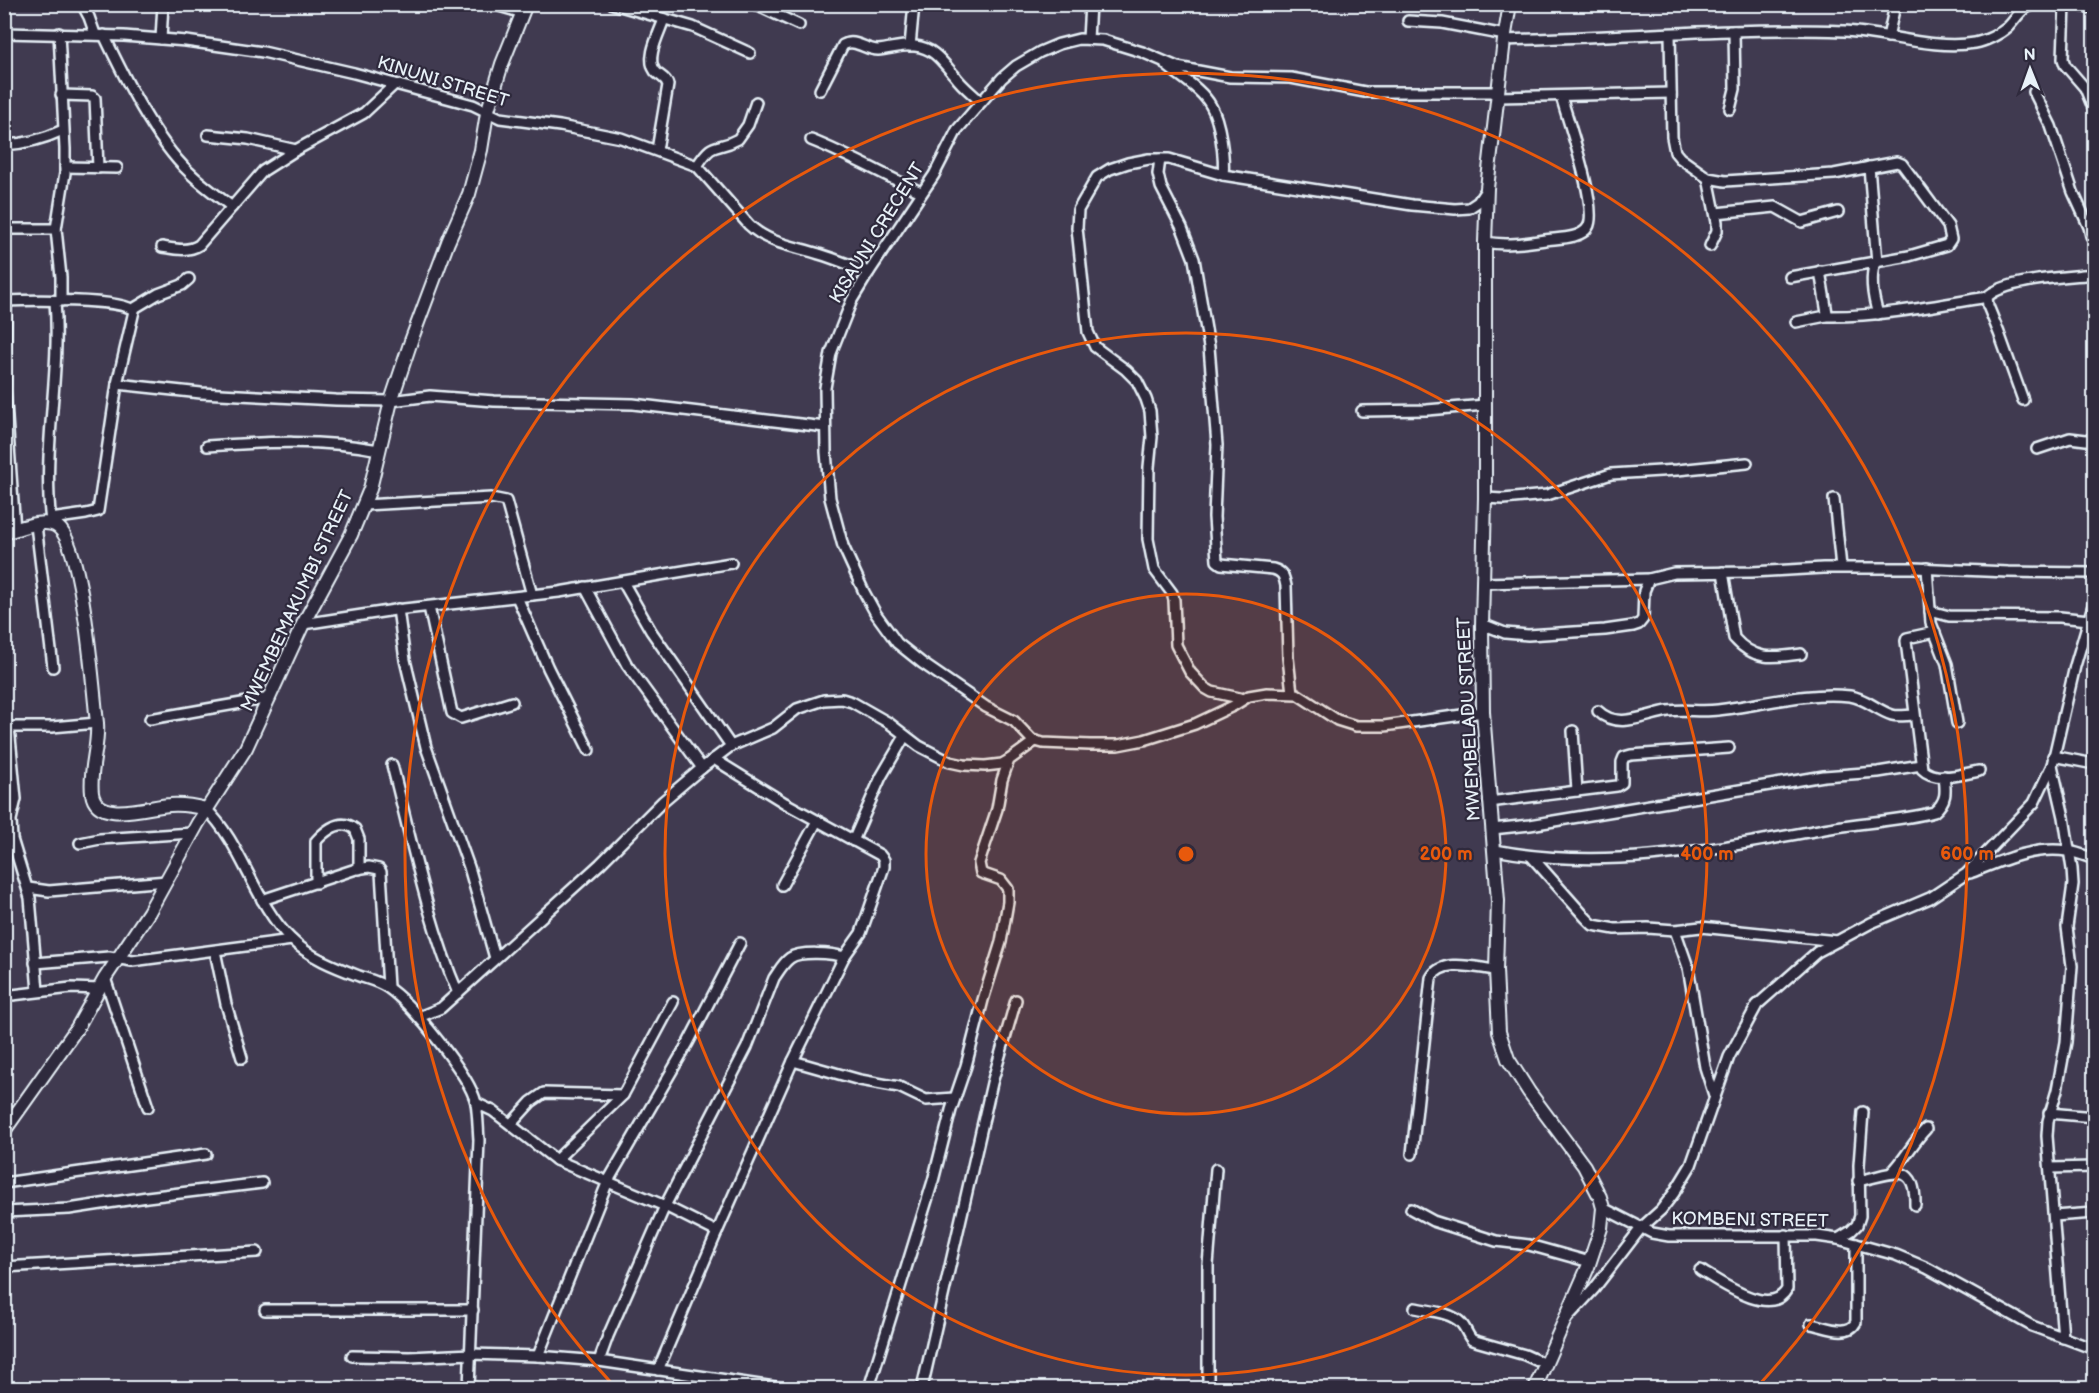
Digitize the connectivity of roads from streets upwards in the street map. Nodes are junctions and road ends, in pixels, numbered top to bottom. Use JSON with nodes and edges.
{"nodes":[{"id":1,"x":82,"y":4,"type":"edge"},
{"id":2,"x":163,"y":4,"type":"edge"},
{"id":3,"x":492,"y":4,"type":"edge"},
{"id":4,"x":613,"y":4,"type":"edge"},
{"id":5,"x":754,"y":4,"type":"edge"},
{"id":6,"x":915,"y":4,"type":"edge"},
{"id":7,"x":1090,"y":4,"type":"edge"},
{"id":8,"x":1510,"y":4,"type":"edge"},
{"id":9,"x":1899,"y":4,"type":"edge"},
{"id":10,"x":2035,"y":4,"type":"edge"},
{"id":11,"x":2066,"y":4,"type":"edge"},
{"id":12,"x":2094,"y":8,"type":"edge"},
{"id":13,"x":524,"y":9,"type":"edge"},
{"id":14,"x":664,"y":19,"type":"junction"},
{"id":15,"x":1408,"y":21,"type":"dead end"},
{"id":16,"x":799,"y":25,"type":"dead end"},
{"id":17,"x":1734,"y":31,"type":"junction"},
{"id":18,"x":4,"y":33,"type":"edge"},
{"id":19,"x":59,"y":33,"type":"junction"},
{"id":20,"x":99,"y":34,"type":"junction"},
{"id":21,"x":1670,"y":34,"type":"junction"},
{"id":22,"x":1505,"y":37,"type":"junction"},
{"id":23,"x":1888,"y":37,"type":"junction"},
{"id":24,"x":161,"y":39,"type":"junction"},
{"id":25,"x":1088,"y":39,"type":"junction"},
{"id":26,"x":910,"y":46,"type":"junction"},
{"id":27,"x":750,"y":53,"type":"dead end"},
{"id":28,"x":1160,"y":60,"type":"junction"},
{"id":29,"x":395,"y":84,"type":"junction"},
{"id":30,"x":820,"y":90,"type":"dead end"},
{"id":31,"x":2034,"y":92,"type":"dead end"},
{"id":32,"x":1671,"y":93,"type":"junction"},
{"id":33,"x":61,"y":95,"type":"junction"},
{"id":34,"x":1498,"y":95,"type":"junction"},
{"id":35,"x":1561,"y":96,"type":"junction"},
{"id":36,"x":756,"y":102,"type":"dead end"},
{"id":37,"x":981,"y":102,"type":"junction"},
{"id":38,"x":1730,"y":109,"type":"dead end"},
{"id":39,"x":2094,"y":110,"type":"edge"},
{"id":40,"x":486,"y":112,"type":"junction"},
{"id":41,"x":63,"y":130,"type":"junction"},
{"id":42,"x":208,"y":135,"type":"dead end"},
{"id":43,"x":811,"y":140,"type":"dead end"},
{"id":44,"x":4,"y":146,"type":"edge"},
{"id":45,"x":296,"y":150,"type":"junction"},
{"id":46,"x":657,"y":150,"type":"junction"},
{"id":47,"x":1160,"y":159,"type":"junction"},
{"id":48,"x":697,"y":166,"type":"junction"},
{"id":49,"x":65,"y":167,"type":"junction"},
{"id":50,"x":1869,"y":167,"type":"junction"},
{"id":51,"x":98,"y":168,"type":"junction"},
{"id":52,"x":117,"y":168,"type":"dead end"},
{"id":53,"x":1223,"y":175,"type":"junction"},
{"id":54,"x":1708,"y":178,"type":"junction"},
{"id":55,"x":1487,"y":188,"type":"junction"},
{"id":56,"x":921,"y":192,"type":"junction"},
{"id":57,"x":232,"y":207,"type":"junction"},
{"id":58,"x":1838,"y":212,"type":"dead end"},
{"id":59,"x":1716,"y":213,"type":"junction"},
{"id":60,"x":4,"y":229,"type":"edge"},
{"id":61,"x":56,"y":229,"type":"junction"},
{"id":62,"x":2094,"y":239,"type":"edge"},
{"id":63,"x":1485,"y":242,"type":"junction"},
{"id":64,"x":1710,"y":246,"type":"dead end"},
{"id":65,"x":162,"y":247,"type":"dead end"},
{"id":66,"x":1876,"y":262,"type":"junction"},
{"id":67,"x":1820,"y":271,"type":"junction"},
{"id":68,"x":868,"y":272,"type":"junction"},
{"id":69,"x":2094,"y":274,"type":"edge"},
{"id":70,"x":1790,"y":277,"type":"dead end"},
{"id":71,"x":189,"y":279,"type":"dead end"},
{"id":72,"x":1987,"y":297,"type":"junction"},
{"id":73,"x":5,"y":301,"type":"edge"},
{"id":74,"x":58,"y":301,"type":"junction"},
{"id":75,"x":133,"y":309,"type":"junction"},
{"id":76,"x":1878,"y":314,"type":"junction"},
{"id":77,"x":1826,"y":316,"type":"junction"},
{"id":78,"x":1796,"y":322,"type":"dead end"},
{"id":79,"x":117,"y":384,"type":"junction"},
{"id":80,"x":391,"y":400,"type":"junction"},
{"id":81,"x":2023,"y":400,"type":"dead end"},
{"id":82,"x":1485,"y":405,"type":"junction"},
{"id":83,"x":1362,"y":411,"type":"dead end"},
{"id":84,"x":825,"y":427,"type":"junction"},
{"id":85,"x":2094,"y":441,"type":"edge"},
{"id":86,"x":207,"y":446,"type":"dead end"},
{"id":87,"x":2037,"y":449,"type":"dead end"},
{"id":88,"x":379,"y":450,"type":"junction"},
{"id":89,"x":1747,"y":463,"type":"dead end"},
{"id":90,"x":1485,"y":498,"type":"junction"},
{"id":91,"x":1834,"y":499,"type":"dead end"},
{"id":92,"x":364,"y":505,"type":"junction"},
{"id":93,"x":51,"y":522,"type":"junction"},
{"id":94,"x":36,"y":525,"type":"junction"},
{"id":95,"x":10,"y":532,"type":"edge"},
{"id":96,"x":731,"y":562,"type":"dead end"},
{"id":97,"x":1841,"y":567,"type":"junction"},
{"id":98,"x":1927,"y":568,"type":"junction"},
{"id":99,"x":1723,"y":572,"type":"junction"},
{"id":100,"x":2094,"y":573,"type":"edge"},
{"id":101,"x":1649,"y":579,"type":"junction"},
{"id":102,"x":624,"y":582,"type":"junction"},
{"id":103,"x":1483,"y":583,"type":"junction"},
{"id":104,"x":585,"y":587,"type":"junction"},
{"id":105,"x":532,"y":595,"type":"junction"},
{"id":106,"x":517,"y":597,"type":"junction"},
{"id":107,"x":2094,"y":602,"type":"edge"},
{"id":108,"x":429,"y":607,"type":"junction"},
{"id":109,"x":398,"y":609,"type":"junction"},
{"id":110,"x":1929,"y":611,"type":"junction"},
{"id":111,"x":2089,"y":620,"type":"junction"},
{"id":112,"x":303,"y":624,"type":"junction"},
{"id":113,"x":1482,"y":624,"type":"junction"},
{"id":114,"x":1935,"y":632,"type":"junction"},
{"id":115,"x":1801,"y":654,"type":"dead end"},
{"id":116,"x":53,"y":667,"type":"dead end"},
{"id":117,"x":1292,"y":693,"type":"junction"},
{"id":118,"x":270,"y":698,"type":"junction"},
{"id":119,"x":1245,"y":699,"type":"junction"},
{"id":120,"x":512,"y":702,"type":"dead end"},
{"id":121,"x":1598,"y":711,"type":"dead end"},
{"id":122,"x":1483,"y":712,"type":"junction"},
{"id":123,"x":1914,"y":715,"type":"junction"},
{"id":124,"x":150,"y":719,"type":"dead end"},
{"id":125,"x":97,"y":723,"type":"junction"},
{"id":126,"x":1957,"y":723,"type":"dead end"},
{"id":127,"x":7,"y":727,"type":"edge"},
{"id":128,"x":1573,"y":731,"type":"dead end"},
{"id":129,"x":905,"y":736,"type":"junction"},
{"id":130,"x":1035,"y":741,"type":"junction"},
{"id":131,"x":731,"y":746,"type":"junction"},
{"id":132,"x":1729,"y":748,"type":"dead end"},
{"id":133,"x":588,"y":750,"type":"dead end"},
{"id":134,"x":714,"y":759,"type":"junction"},
{"id":135,"x":1010,"y":760,"type":"junction"},
{"id":136,"x":2053,"y":760,"type":"junction"},
{"id":137,"x":2094,"y":764,"type":"edge"},
{"id":138,"x":392,"y":765,"type":"dead end"},
{"id":139,"x":1922,"y":765,"type":"junction"},
{"id":140,"x":702,"y":768,"type":"junction"},
{"id":141,"x":1979,"y":771,"type":"dead end"},
{"id":142,"x":1944,"y":776,"type":"junction"},
{"id":143,"x":1577,"y":791,"type":"junction"},
{"id":144,"x":1489,"y":802,"type":"junction"},
{"id":145,"x":206,"y":809,"type":"junction"},
{"id":146,"x":818,"y":821,"type":"junction"},
{"id":147,"x":1492,"y":829,"type":"junction"},
{"id":148,"x":192,"y":833,"type":"junction"},
{"id":149,"x":853,"y":841,"type":"junction"},
{"id":150,"x":80,"y":843,"type":"dead end"},
{"id":151,"x":1495,"y":850,"type":"junction"},
{"id":152,"x":2068,"y":851,"type":"junction"},
{"id":153,"x":1531,"y":856,"type":"junction"},
{"id":154,"x":2094,"y":859,"type":"edge"},
{"id":155,"x":359,"y":869,"type":"junction"},
{"id":156,"x":1965,"y":874,"type":"junction"},
{"id":157,"x":167,"y":881,"type":"junction"},
{"id":158,"x":316,"y":883,"type":"junction"},
{"id":159,"x":782,"y":885,"type":"dead end"},
{"id":160,"x":28,"y":888,"type":"junction"},
{"id":161,"x":262,"y":900,"type":"junction"},
{"id":162,"x":1675,"y":930,"type":"junction"},
{"id":163,"x":292,"y":940,"type":"junction"},
{"id":164,"x":1837,"y":941,"type":"junction"},
{"id":165,"x":740,"y":943,"type":"dead end"},
{"id":166,"x":214,"y":951,"type":"junction"},
{"id":167,"x":119,"y":957,"type":"junction"},
{"id":168,"x":844,"y":957,"type":"junction"},
{"id":169,"x":495,"y":958,"type":"junction"},
{"id":170,"x":35,"y":963,"type":"junction"},
{"id":171,"x":1496,"y":970,"type":"junction"},
{"id":172,"x":103,"y":983,"type":"junction"},
{"id":173,"x":388,"y":987,"type":"junction"},
{"id":174,"x":38,"y":991,"type":"junction"},
{"id":175,"x":458,"y":993,"type":"junction"},
{"id":176,"x":4,"y":996,"type":"edge"},
{"id":177,"x":1016,"y":1000,"type":"dead end"},
{"id":178,"x":673,"y":1002,"type":"dead end"},
{"id":179,"x":419,"y":1017,"type":"junction"},
{"id":180,"x":242,"y":1058,"type":"dead end"},
{"id":181,"x":793,"y":1061,"type":"junction"},
{"id":182,"x":623,"y":1095,"type":"junction"},
{"id":183,"x":1714,"y":1095,"type":"junction"},
{"id":184,"x":954,"y":1098,"type":"junction"},
{"id":185,"x":476,"y":1103,"type":"junction"},
{"id":186,"x":148,"y":1107,"type":"dead end"},
{"id":187,"x":1863,"y":1112,"type":"dead end"},
{"id":188,"x":2049,"y":1113,"type":"junction"},
{"id":189,"x":2094,"y":1117,"type":"edge"},
{"id":190,"x":511,"y":1124,"type":"junction"},
{"id":191,"x":1926,"y":1129,"type":"dead end"},
{"id":192,"x":4,"y":1131,"type":"edge"},
{"id":193,"x":206,"y":1154,"type":"dead end"},
{"id":194,"x":1412,"y":1154,"type":"dead end"},
{"id":195,"x":556,"y":1160,"type":"junction"},
{"id":196,"x":2094,"y":1167,"type":"edge"},
{"id":197,"x":2050,"y":1168,"type":"junction"},
{"id":198,"x":1216,"y":1169,"type":"dead end"},
{"id":199,"x":1892,"y":1172,"type":"junction"},
{"id":200,"x":1858,"y":1181,"type":"junction"},
{"id":201,"x":609,"y":1182,"type":"junction"},
{"id":202,"x":4,"y":1183,"type":"edge"},
{"id":203,"x":262,"y":1183,"type":"dead end"},
{"id":204,"x":1915,"y":1205,"type":"dead end"},
{"id":205,"x":665,"y":1206,"type":"junction"},
{"id":206,"x":1603,"y":1208,"type":"junction"},
{"id":207,"x":1411,"y":1209,"type":"dead end"},
{"id":208,"x":4,"y":1212,"type":"edge"},
{"id":209,"x":2094,"y":1213,"type":"edge"},
{"id":210,"x":2054,"y":1216,"type":"junction"},
{"id":211,"x":1641,"y":1228,"type":"junction"},
{"id":212,"x":717,"y":1232,"type":"junction"},
{"id":213,"x":1786,"y":1235,"type":"junction"},
{"id":214,"x":1838,"y":1239,"type":"junction"},
{"id":215,"x":1856,"y":1244,"type":"junction"},
{"id":216,"x":256,"y":1252,"type":"dead end"},
{"id":217,"x":1590,"y":1262,"type":"junction"},
{"id":218,"x":4,"y":1267,"type":"edge"},
{"id":219,"x":1700,"y":1270,"type":"dead end"},
{"id":220,"x":1415,"y":1308,"type":"dead end"},
{"id":221,"x":265,"y":1310,"type":"dead end"},
{"id":222,"x":473,"y":1310,"type":"junction"},
{"id":223,"x":1566,"y":1318,"type":"junction"},
{"id":224,"x":1811,"y":1324,"type":"dead end"},
{"id":225,"x":2063,"y":1338,"type":"junction"},
{"id":226,"x":2094,"y":1349,"type":"edge"},
{"id":227,"x":471,"y":1354,"type":"junction"},
{"id":228,"x":352,"y":1356,"type":"dead end"},
{"id":229,"x":538,"y":1356,"type":"junction"},
{"id":230,"x":599,"y":1361,"type":"junction"},
{"id":231,"x":1545,"y":1364,"type":"junction"},
{"id":232,"x":658,"y":1370,"type":"junction"},
{"id":233,"x":469,"y":1389,"type":"edge"},
{"id":234,"x":781,"y":1389,"type":"edge"},
{"id":235,"x":869,"y":1389,"type":"edge"},
{"id":236,"x":922,"y":1389,"type":"edge"},
{"id":237,"x":1208,"y":1389,"type":"edge"},
{"id":238,"x":1535,"y":1389,"type":"edge"}],
"edges":[{"from":1,"to":20,"type":"street"},
{"from":2,"to":24,"type":"street"},
{"from":3,"to":13,"type":"street"},
{"from":4,"to":14,"type":"street"},
{"from":5,"to":16,"type":"street"},
{"from":6,"to":26,"type":"street"},
{"from":7,"to":25,"type":"street"},
{"from":8,"to":22,"type":"street","name":"MWEMBELADU STREET"},
{"from":9,"to":23,"type":"street"},
{"from":10,"to":23,"type":"street"},
{"from":11,"to":12,"type":"street"},
{"from":11,"to":39,"type":"street"},
{"from":13,"to":40,"type":"street","name":"MWEMBEMAKUMBI STREET"},
{"from":14,"to":27,"type":"street"},
{"from":14,"to":46,"type":"street"},
{"from":15,"to":22,"type":"street"},
{"from":17,"to":21,"type":"street"},
{"from":17,"to":23,"type":"street"},
{"from":17,"to":38,"type":"street"},
{"from":18,"to":19,"type":"street","name":"KINUNI STREET"},
{"from":19,"to":20,"type":"street","name":"KINUNI STREET"},
{"from":19,"to":33,"type":"street"},
{"from":20,"to":24,"type":"street","name":"KINUNI STREET"},
{"from":20,"to":57,"type":"street"},
{"from":21,"to":22,"type":"street"},
{"from":21,"to":32,"type":"street"},
{"from":22,"to":34,"type":"street","name":"MWEMBELADU STREET"},
{"from":24,"to":29,"type":"street","name":"KINUNI STREET"},
{"from":25,"to":28,"type":"street","name":"KISAUNI CRECENT"},
{"from":25,"to":37,"type":"street","name":"KISAUNI CRECENT"},
{"from":26,"to":30,"type":"street"},
{"from":26,"to":37,"type":"street"},
{"from":28,"to":34,"type":"street","name":"KISAUNI CRECENT"},
{"from":28,"to":53,"type":"street"},
{"from":29,"to":40,"type":"street","name":"KINUNI STREET"},
{"from":29,"to":45,"type":"street"},
{"from":31,"to":62,"type":"street"},
{"from":32,"to":35,"type":"street","name":"KISAUNI CRECENT"},
{"from":32,"to":54,"type":"street"},
{"from":33,"to":41,"type":"street"},
{"from":33,"to":51,"type":"street"},
{"from":34,"to":35,"type":"street","name":"KISAUNI CRECENT"},
{"from":34,"to":55,"type":"street","name":"MWEMBELADU STREET"},
{"from":35,"to":63,"type":"street"},
{"from":36,"to":48,"type":"street"},
{"from":37,"to":56,"type":"street","name":"KISAUNI CRECENT"},
{"from":40,"to":46,"type":"street","name":"KINUNI STREET"},
{"from":40,"to":80,"type":"street","name":"MWEMBEMAKUMBI STREET"},
{"from":41,"to":44,"type":"street"},
{"from":41,"to":49,"type":"street"},
{"from":42,"to":45,"type":"street"},
{"from":43,"to":56,"type":"street"},
{"from":45,"to":57,"type":"street"},
{"from":46,"to":48,"type":"street","name":"KINUNI STREET"},
{"from":47,"to":53,"type":"street"},
{"from":47,"to":117,"type":"street"},
{"from":47,"to":119,"type":"street"},
{"from":48,"to":68,"type":"street","name":"KINUNI STREET"},
{"from":49,"to":51,"type":"street"},
{"from":49,"to":61,"type":"street"},
{"from":50,"to":54,"type":"street"},
{"from":50,"to":66,"type":"street"},
{"from":50,"to":66,"type":"street"},
{"from":51,"to":52,"type":"street"},
{"from":53,"to":55,"type":"street"},
{"from":54,"to":59,"type":"street"},
{"from":55,"to":63,"type":"street","name":"MWEMBELADU STREET"},
{"from":56,"to":68,"type":"street","name":"KISAUNI CRECENT"},
{"from":57,"to":65,"type":"street"},
{"from":58,"to":59,"type":"street"},
{"from":59,"to":64,"type":"street"},
{"from":60,"to":61,"type":"street"},
{"from":61,"to":74,"type":"street"},
{"from":63,"to":82,"type":"street","name":"MWEMBELADU STREET"},
{"from":66,"to":67,"type":"street"},
{"from":66,"to":76,"type":"street"},
{"from":67,"to":70,"type":"street"},
{"from":67,"to":77,"type":"street"},
{"from":68,"to":84,"type":"street","name":"KISAUNI CRECENT"},
{"from":69,"to":72,"type":"street"},
{"from":71,"to":75,"type":"street"},
{"from":72,"to":76,"type":"street"},
{"from":72,"to":81,"type":"street"},
{"from":73,"to":74,"type":"street"},
{"from":73,"to":95,"type":"street"},
{"from":74,"to":75,"type":"street"},
{"from":74,"to":93,"type":"street"},
{"from":75,"to":79,"type":"street"},
{"from":76,"to":77,"type":"street"},
{"from":77,"to":78,"type":"street"},
{"from":79,"to":80,"type":"street"},
{"from":79,"to":93,"type":"street"},
{"from":80,"to":84,"type":"street"},
{"from":80,"to":88,"type":"street","name":"MWEMBEMAKUMBI STREET"},
{"from":82,"to":83,"type":"street"},
{"from":82,"to":90,"type":"street","name":"MWEMBELADU STREET"},
{"from":84,"to":130,"type":"street","name":"KISAUNI CRECENT"},
{"from":85,"to":87,"type":"street"},
{"from":86,"to":88,"type":"street"},
{"from":88,"to":92,"type":"street","name":"MWEMBEMAKUMBI STREET"},
{"from":89,"to":90,"type":"street"},
{"from":90,"to":103,"type":"street","name":"MWEMBELADU STREET"},
{"from":91,"to":97,"type":"street"},
{"from":92,"to":105,"type":"street"},
{"from":92,"to":112,"type":"street","name":"MWEMBEMAKUMBI STREET"},
{"from":93,"to":94,"type":"street"},
{"from":93,"to":125,"type":"street"},
{"from":94,"to":95,"type":"street"},
{"from":94,"to":116,"type":"street"},
{"from":96,"to":102,"type":"street"},
{"from":97,"to":98,"type":"street"},
{"from":97,"to":99,"type":"street"},
{"from":98,"to":100,"type":"street"},
{"from":98,"to":110,"type":"street"},
{"from":99,"to":101,"type":"street"},
{"from":99,"to":115,"type":"street"},
{"from":101,"to":103,"type":"street"},
{"from":101,"to":113,"type":"street"},
{"from":102,"to":104,"type":"street"},
{"from":102,"to":131,"type":"street"},
{"from":103,"to":113,"type":"street","name":"MWEMBELADU STREET"},
{"from":104,"to":105,"type":"street"},
{"from":104,"to":140,"type":"street"},
{"from":105,"to":106,"type":"street"},
{"from":106,"to":108,"type":"street"},
{"from":106,"to":133,"type":"street"},
{"from":107,"to":111,"type":"street"},
{"from":108,"to":109,"type":"street"},
{"from":108,"to":120,"type":"street"},
{"from":109,"to":112,"type":"street"},
{"from":109,"to":169,"type":"street"},
{"from":110,"to":111,"type":"street"},
{"from":110,"to":114,"type":"street"},
{"from":111,"to":136,"type":"street"},
{"from":112,"to":118,"type":"street","name":"MWEMBEMAKUMBI STREET"},
{"from":113,"to":122,"type":"street","name":"MWEMBELADU STREET"},
{"from":114,"to":123,"type":"street"},
{"from":114,"to":126,"type":"street"},
{"from":117,"to":119,"type":"street"},
{"from":117,"to":122,"type":"street"},
{"from":118,"to":124,"type":"street"},
{"from":118,"to":145,"type":"street","name":"MWEMBEMAKUMBI STREET"},
{"from":119,"to":130,"type":"street"},
{"from":121,"to":123,"type":"street"},
{"from":122,"to":144,"type":"street","name":"MWEMBELADU STREET"},
{"from":123,"to":139,"type":"street"},
{"from":125,"to":127,"type":"street"},
{"from":125,"to":145,"type":"street"},
{"from":127,"to":160,"type":"street"},
{"from":128,"to":143,"type":"street"},
{"from":129,"to":131,"type":"street"},
{"from":129,"to":135,"type":"street"},
{"from":129,"to":149,"type":"street"},
{"from":130,"to":135,"type":"street"},
{"from":131,"to":134,"type":"street"},
{"from":132,"to":143,"type":"street"},
{"from":134,"to":140,"type":"street"},
{"from":134,"to":146,"type":"street"},
{"from":135,"to":184,"type":"street"},
{"from":136,"to":137,"type":"street"},
{"from":136,"to":152,"type":"street"},
{"from":136,"to":156,"type":"street"},
{"from":138,"to":175,"type":"street"},
{"from":139,"to":142,"type":"street"},
{"from":139,"to":147,"type":"street"},
{"from":140,"to":169,"type":"street"},
{"from":141,"to":142,"type":"street"},
{"from":142,"to":153,"type":"street"},
{"from":143,"to":144,"type":"street"},
{"from":144,"to":147,"type":"street","name":"MWEMBELADU STREET"},
{"from":145,"to":148,"type":"street","name":"MWEMBEMAKUMBI STREET"},
{"from":145,"to":161,"type":"street"},
{"from":146,"to":149,"type":"street"},
{"from":146,"to":159,"type":"street"},
{"from":147,"to":151,"type":"street","name":"MWEMBELADU STREET"},
{"from":148,"to":150,"type":"street"},
{"from":148,"to":157,"type":"street","name":"MWEMBEMAKUMBI STREET"},
{"from":149,"to":168,"type":"street"},
{"from":151,"to":153,"type":"street"},
{"from":151,"to":171,"type":"street","name":"MWEMBELADU STREET"},
{"from":152,"to":154,"type":"street"},
{"from":152,"to":156,"type":"street"},
{"from":152,"to":188,"type":"street"},
{"from":153,"to":162,"type":"street"},
{"from":155,"to":158,"type":"street"},
{"from":155,"to":158,"type":"street"},
{"from":155,"to":173,"type":"street"},
{"from":156,"to":164,"type":"street"},
{"from":157,"to":160,"type":"street"},
{"from":157,"to":167,"type":"street","name":"MWEMBEMAKUMBI STREET"},
{"from":158,"to":161,"type":"street"},
{"from":160,"to":170,"type":"street"},
{"from":161,"to":163,"type":"street"},
{"from":162,"to":164,"type":"street"},
{"from":162,"to":183,"type":"street"},
{"from":163,"to":166,"type":"street"},
{"from":163,"to":173,"type":"street"},
{"from":164,"to":183,"type":"street"},
{"from":165,"to":201,"type":"street"},
{"from":166,"to":167,"type":"street"},
{"from":166,"to":180,"type":"street"},
{"from":167,"to":170,"type":"street"},
{"from":167,"to":172,"type":"street","name":"MWEMBEMAKUMBI STREET"},
{"from":168,"to":181,"type":"street"},
{"from":168,"to":205,"type":"street"},
{"from":169,"to":175,"type":"street"},
{"from":170,"to":174,"type":"street"},
{"from":171,"to":194,"type":"street"},
{"from":171,"to":206,"type":"street","name":"MWEMBELADU STREET"},
{"from":172,"to":174,"type":"street"},
{"from":172,"to":186,"type":"street"},
{"from":172,"to":192,"type":"street","name":"MWEMBEMAKUMBI STREET"},
{"from":173,"to":179,"type":"street"},
{"from":174,"to":176,"type":"street"},
{"from":175,"to":179,"type":"street"},
{"from":177,"to":236,"type":"street"},
{"from":178,"to":182,"type":"street"},
{"from":179,"to":185,"type":"street"},
{"from":181,"to":184,"type":"street"},
{"from":181,"to":212,"type":"street"},
{"from":182,"to":190,"type":"street"},
{"from":182,"to":195,"type":"street"},
{"from":183,"to":211,"type":"street"},
{"from":184,"to":235,"type":"street"},
{"from":185,"to":190,"type":"street"},
{"from":185,"to":222,"type":"street"},
{"from":187,"to":200,"type":"street"},
{"from":188,"to":189,"type":"street"},
{"from":188,"to":197,"type":"street"},
{"from":190,"to":195,"type":"street"},
{"from":191,"to":199,"type":"street"},
{"from":193,"to":202,"type":"street"},
{"from":195,"to":201,"type":"street"},
{"from":196,"to":197,"type":"street"},
{"from":197,"to":210,"type":"street"},
{"from":198,"to":237,"type":"street"},
{"from":199,"to":200,"type":"street"},
{"from":199,"to":204,"type":"street"},
{"from":200,"to":214,"type":"street"},
{"from":201,"to":205,"type":"street"},
{"from":201,"to":229,"type":"street"},
{"from":203,"to":208,"type":"street"},
{"from":205,"to":212,"type":"street"},
{"from":205,"to":230,"type":"street"},
{"from":206,"to":211,"type":"street","name":"KOMBENI STREET"},
{"from":206,"to":217,"type":"street"},
{"from":207,"to":217,"type":"street"},
{"from":209,"to":210,"type":"street"},
{"from":210,"to":225,"type":"street"},
{"from":211,"to":213,"type":"street","name":"KOMBENI STREET"},
{"from":211,"to":223,"type":"street"},
{"from":212,"to":232,"type":"street"},
{"from":213,"to":214,"type":"street","name":"KOMBENI STREET"},
{"from":213,"to":219,"type":"street"},
{"from":214,"to":215,"type":"street","name":"KOMBENI STREET"},
{"from":215,"to":224,"type":"street"},
{"from":215,"to":225,"type":"street","name":"KOMBENI STREET"},
{"from":216,"to":218,"type":"street"},
{"from":217,"to":223,"type":"street"},
{"from":220,"to":231,"type":"street"},
{"from":221,"to":222,"type":"street"},
{"from":222,"to":227,"type":"street"},
{"from":223,"to":231,"type":"street"},
{"from":225,"to":226,"type":"street","name":"KOMBENI STREET"},
{"from":227,"to":228,"type":"street"},
{"from":227,"to":229,"type":"street"},
{"from":227,"to":233,"type":"street"},
{"from":229,"to":230,"type":"street"},
{"from":230,"to":232,"type":"street"},
{"from":231,"to":238,"type":"street"},
{"from":232,"to":234,"type":"street"}]}
